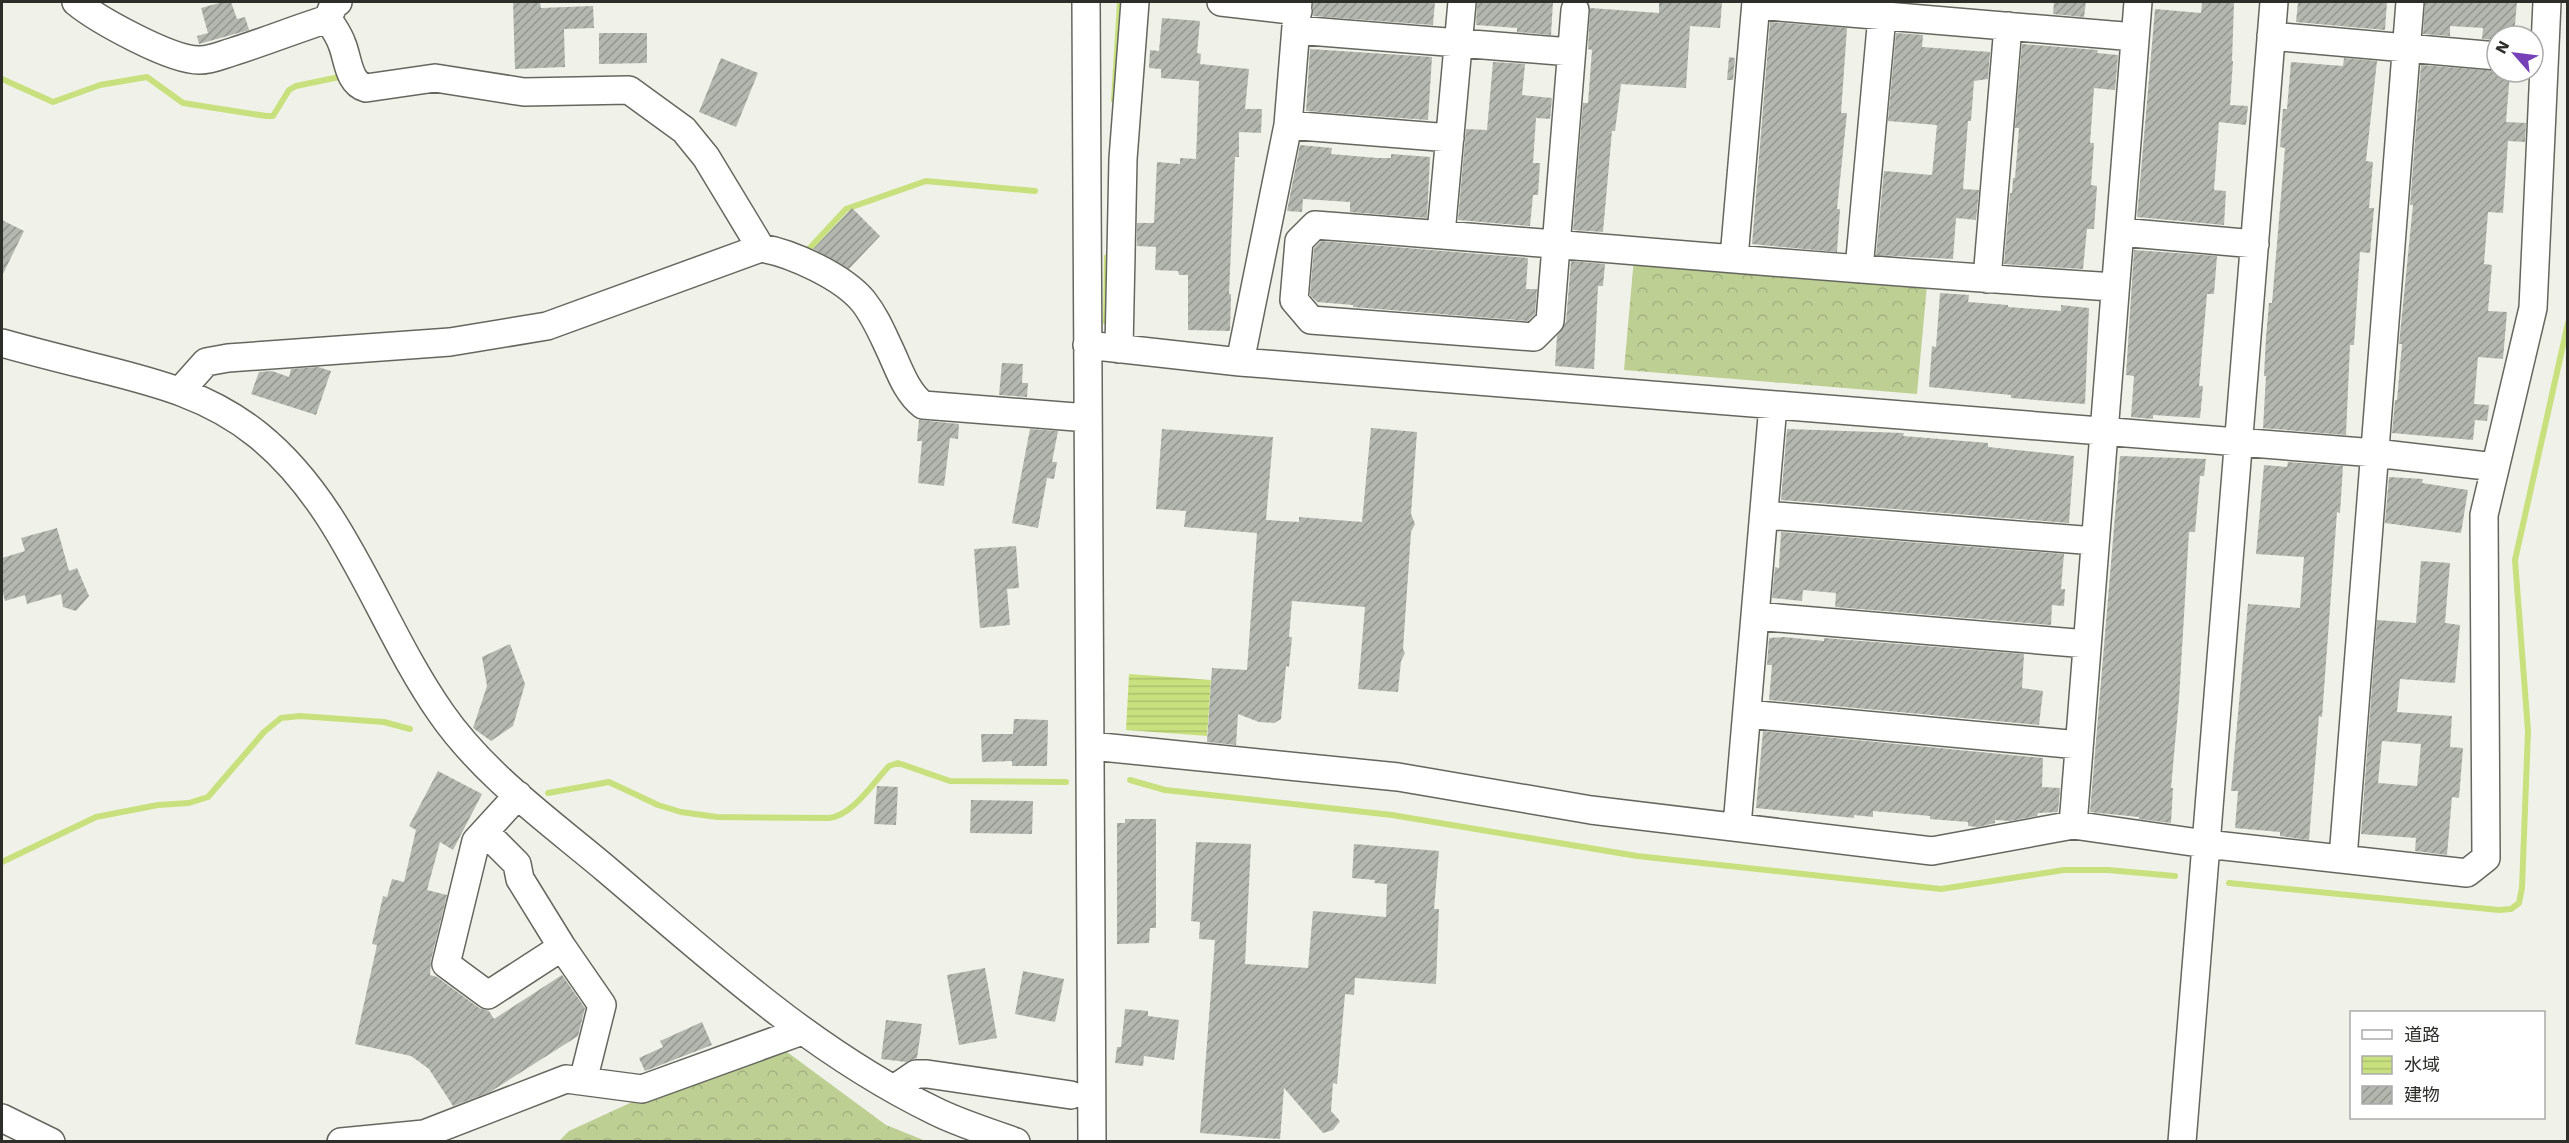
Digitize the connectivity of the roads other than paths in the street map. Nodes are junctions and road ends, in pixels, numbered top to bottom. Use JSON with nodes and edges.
{"nodes":[{"id":1,"x":76,"y":2,"type":"edge"},
{"id":2,"x":1086,"y":2,"type":"edge"},
{"id":3,"x":1135,"y":2,"type":"edge"},
{"id":4,"x":1221,"y":2,"type":"edge"},
{"id":5,"x":1462,"y":2,"type":"edge"},
{"id":6,"x":2138,"y":2,"type":"edge"},
{"id":7,"x":2274,"y":2,"type":"edge"},
{"id":8,"x":2410,"y":2,"type":"edge"},
{"id":9,"x":2547,"y":2,"type":"edge"},
{"id":10,"x":1756,"y":3,"type":"edge"},
{"id":11,"x":333,"y":10,"type":"edge"},
{"id":12,"x":1575,"y":10,"type":"dead end"},
{"id":13,"x":1297,"y":14,"type":"edge"},
{"id":14,"x":1882,"y":16,"type":"junction"},
{"id":15,"x":2544,"y":24,"type":"edge"},
{"id":16,"x":2008,"y":26,"type":"junction"},
{"id":17,"x":2271,"y":36,"type":"junction"},
{"id":18,"x":2135,"y":37,"type":"junction"},
{"id":19,"x":1459,"y":42,"type":"junction"},
{"id":20,"x":2406,"y":48,"type":"junction"},
{"id":21,"x":1571,"y":52,"type":"junction"},
{"id":22,"x":2485,"y":55,"type":"edge"},
{"id":23,"x":1111,"y":83,"type":"junction"},
{"id":24,"x":2538,"y":84,"type":"edge"},
{"id":25,"x":1288,"y":125,"type":"junction"},
{"id":26,"x":1450,"y":138,"type":"junction"},
{"id":27,"x":2120,"y":232,"type":"junction"},
{"id":28,"x":1441,"y":234,"type":"junction"},
{"id":29,"x":1555,"y":244,"type":"junction"},
{"id":30,"x":2255,"y":244,"type":"junction"},
{"id":31,"x":761,"y":248,"type":"junction"},
{"id":32,"x":1734,"y":258,"type":"junction"},
{"id":33,"x":1859,"y":268,"type":"junction"},
{"id":34,"x":1987,"y":279,"type":"junction"},
{"id":35,"x":2115,"y":287,"type":"junction"},
{"id":36,"x":2,"y":343,"type":"edge"},
{"id":37,"x":1087,"y":345,"type":"junction"},
{"id":38,"x":1119,"y":348,"type":"junction"},
{"id":39,"x":1240,"y":362,"type":"junction"},
{"id":40,"x":181,"y":390,"type":"junction"},
{"id":41,"x":1773,"y":405,"type":"junction"},
{"id":42,"x":1088,"y":418,"type":"junction"},
{"id":43,"x":2104,"y":432,"type":"junction"},
{"id":44,"x":2240,"y":443,"type":"junction"},
{"id":45,"x":2375,"y":453,"type":"junction"},
{"id":46,"x":2494,"y":467,"type":"junction"},
{"id":47,"x":1765,"y":515,"type":"junction"},
{"id":48,"x":2095,"y":542,"type":"junction"},
{"id":49,"x":1755,"y":616,"type":"junction"},
{"id":50,"x":2087,"y":644,"type":"junction"},
{"id":51,"x":1747,"y":714,"type":"junction"},
{"id":52,"x":2079,"y":745,"type":"junction"},
{"id":53,"x":1091,"y":746,"type":"junction"},
{"id":54,"x":518,"y":795,"type":"junction"},
{"id":55,"x":2073,"y":825,"type":"junction"},
{"id":56,"x":1737,"y":826,"type":"junction"},
{"id":57,"x":485,"y":832,"type":"junction"},
{"id":58,"x":2206,"y":844,"type":"junction"},
{"id":59,"x":2343,"y":858,"type":"junction"},
{"id":60,"x":562,"y":947,"type":"junction"},
{"id":61,"x":802,"y":1031,"type":"junction"},
{"id":62,"x":583,"y":1081,"type":"junction"},
{"id":63,"x":894,"y":1089,"type":"junction"},
{"id":64,"x":1071,"y":1095,"type":"dead end"},
{"id":65,"x":2,"y":1118,"type":"edge"},
{"id":66,"x":51,"y":1142,"type":"edge"},
{"id":67,"x":341,"y":1142,"type":"edge"},
{"id":68,"x":1016,"y":1142,"type":"edge"},
{"id":69,"x":1092,"y":1142,"type":"edge"},
{"id":70,"x":2182,"y":1142,"type":"edge"}],
"edges":[{"from":1,"to":11,"type":"street"},
{"from":2,"to":23,"type":"street"},
{"from":3,"to":23,"type":"street"},
{"from":4,"to":13,"type":"street"},
{"from":5,"to":19,"type":"street"},
{"from":6,"to":18,"type":"street"},
{"from":7,"to":17,"type":"street"},
{"from":8,"to":20,"type":"street"},
{"from":9,"to":15,"type":"street"},
{"from":10,"to":14,"type":"street"},
{"from":10,"to":32,"type":"street"},
{"from":11,"to":31,"type":"street"},
{"from":12,"to":21,"type":"street"},
{"from":13,"to":19,"type":"street"},
{"from":13,"to":25,"type":"street"},
{"from":14,"to":16,"type":"street"},
{"from":14,"to":33,"type":"street"},
{"from":16,"to":18,"type":"street"},
{"from":16,"to":34,"type":"street"},
{"from":17,"to":20,"type":"street"},
{"from":17,"to":30,"type":"street"},
{"from":18,"to":27,"type":"street"},
{"from":19,"to":21,"type":"street"},
{"from":19,"to":26,"type":"street"},
{"from":20,"to":22,"type":"street"},
{"from":20,"to":45,"type":"street"},
{"from":21,"to":29,"type":"street"},
{"from":23,"to":37,"type":"street"},
{"from":23,"to":38,"type":"street"},
{"from":24,"to":46,"type":"street"},
{"from":25,"to":26,"type":"street"},
{"from":25,"to":39,"type":"street"},
{"from":26,"to":28,"type":"street"},
{"from":27,"to":30,"type":"street"},
{"from":27,"to":35,"type":"street"},
{"from":28,"to":29,"type":"street"},
{"from":28,"to":29,"type":"street"},
{"from":29,"to":32,"type":"street"},
{"from":30,"to":44,"type":"street"},
{"from":31,"to":40,"type":"street"},
{"from":31,"to":42,"type":"street"},
{"from":32,"to":33,"type":"street"},
{"from":33,"to":34,"type":"street"},
{"from":34,"to":35,"type":"street"},
{"from":35,"to":43,"type":"street"},
{"from":36,"to":40,"type":"street"},
{"from":37,"to":38,"type":"street"},
{"from":37,"to":42,"type":"street"},
{"from":38,"to":39,"type":"street"},
{"from":39,"to":41,"type":"street"},
{"from":40,"to":54,"type":"street"},
{"from":41,"to":43,"type":"street"},
{"from":41,"to":47,"type":"street"},
{"from":42,"to":53,"type":"street"},
{"from":43,"to":44,"type":"street"},
{"from":43,"to":48,"type":"street"},
{"from":44,"to":45,"type":"street"},
{"from":44,"to":58,"type":"street"},
{"from":45,"to":46,"type":"street"},
{"from":45,"to":59,"type":"street"},
{"from":46,"to":59,"type":"street"},
{"from":47,"to":48,"type":"street"},
{"from":47,"to":49,"type":"street"},
{"from":48,"to":50,"type":"street"},
{"from":49,"to":50,"type":"street"},
{"from":49,"to":51,"type":"street"},
{"from":50,"to":52,"type":"street"},
{"from":51,"to":52,"type":"street"},
{"from":51,"to":56,"type":"street"},
{"from":52,"to":55,"type":"street"},
{"from":53,"to":56,"type":"street"},
{"from":53,"to":69,"type":"street"},
{"from":54,"to":57,"type":"street"},
{"from":54,"to":61,"type":"street"},
{"from":55,"to":56,"type":"street"},
{"from":55,"to":58,"type":"street"},
{"from":57,"to":60,"type":"street"},
{"from":57,"to":60,"type":"street"},
{"from":58,"to":59,"type":"street"},
{"from":58,"to":70,"type":"street"},
{"from":60,"to":62,"type":"street"},
{"from":61,"to":62,"type":"street"},
{"from":61,"to":63,"type":"street"},
{"from":62,"to":67,"type":"street"},
{"from":63,"to":64,"type":"street"},
{"from":63,"to":68,"type":"street"},
{"from":65,"to":66,"type":"street"}]}
